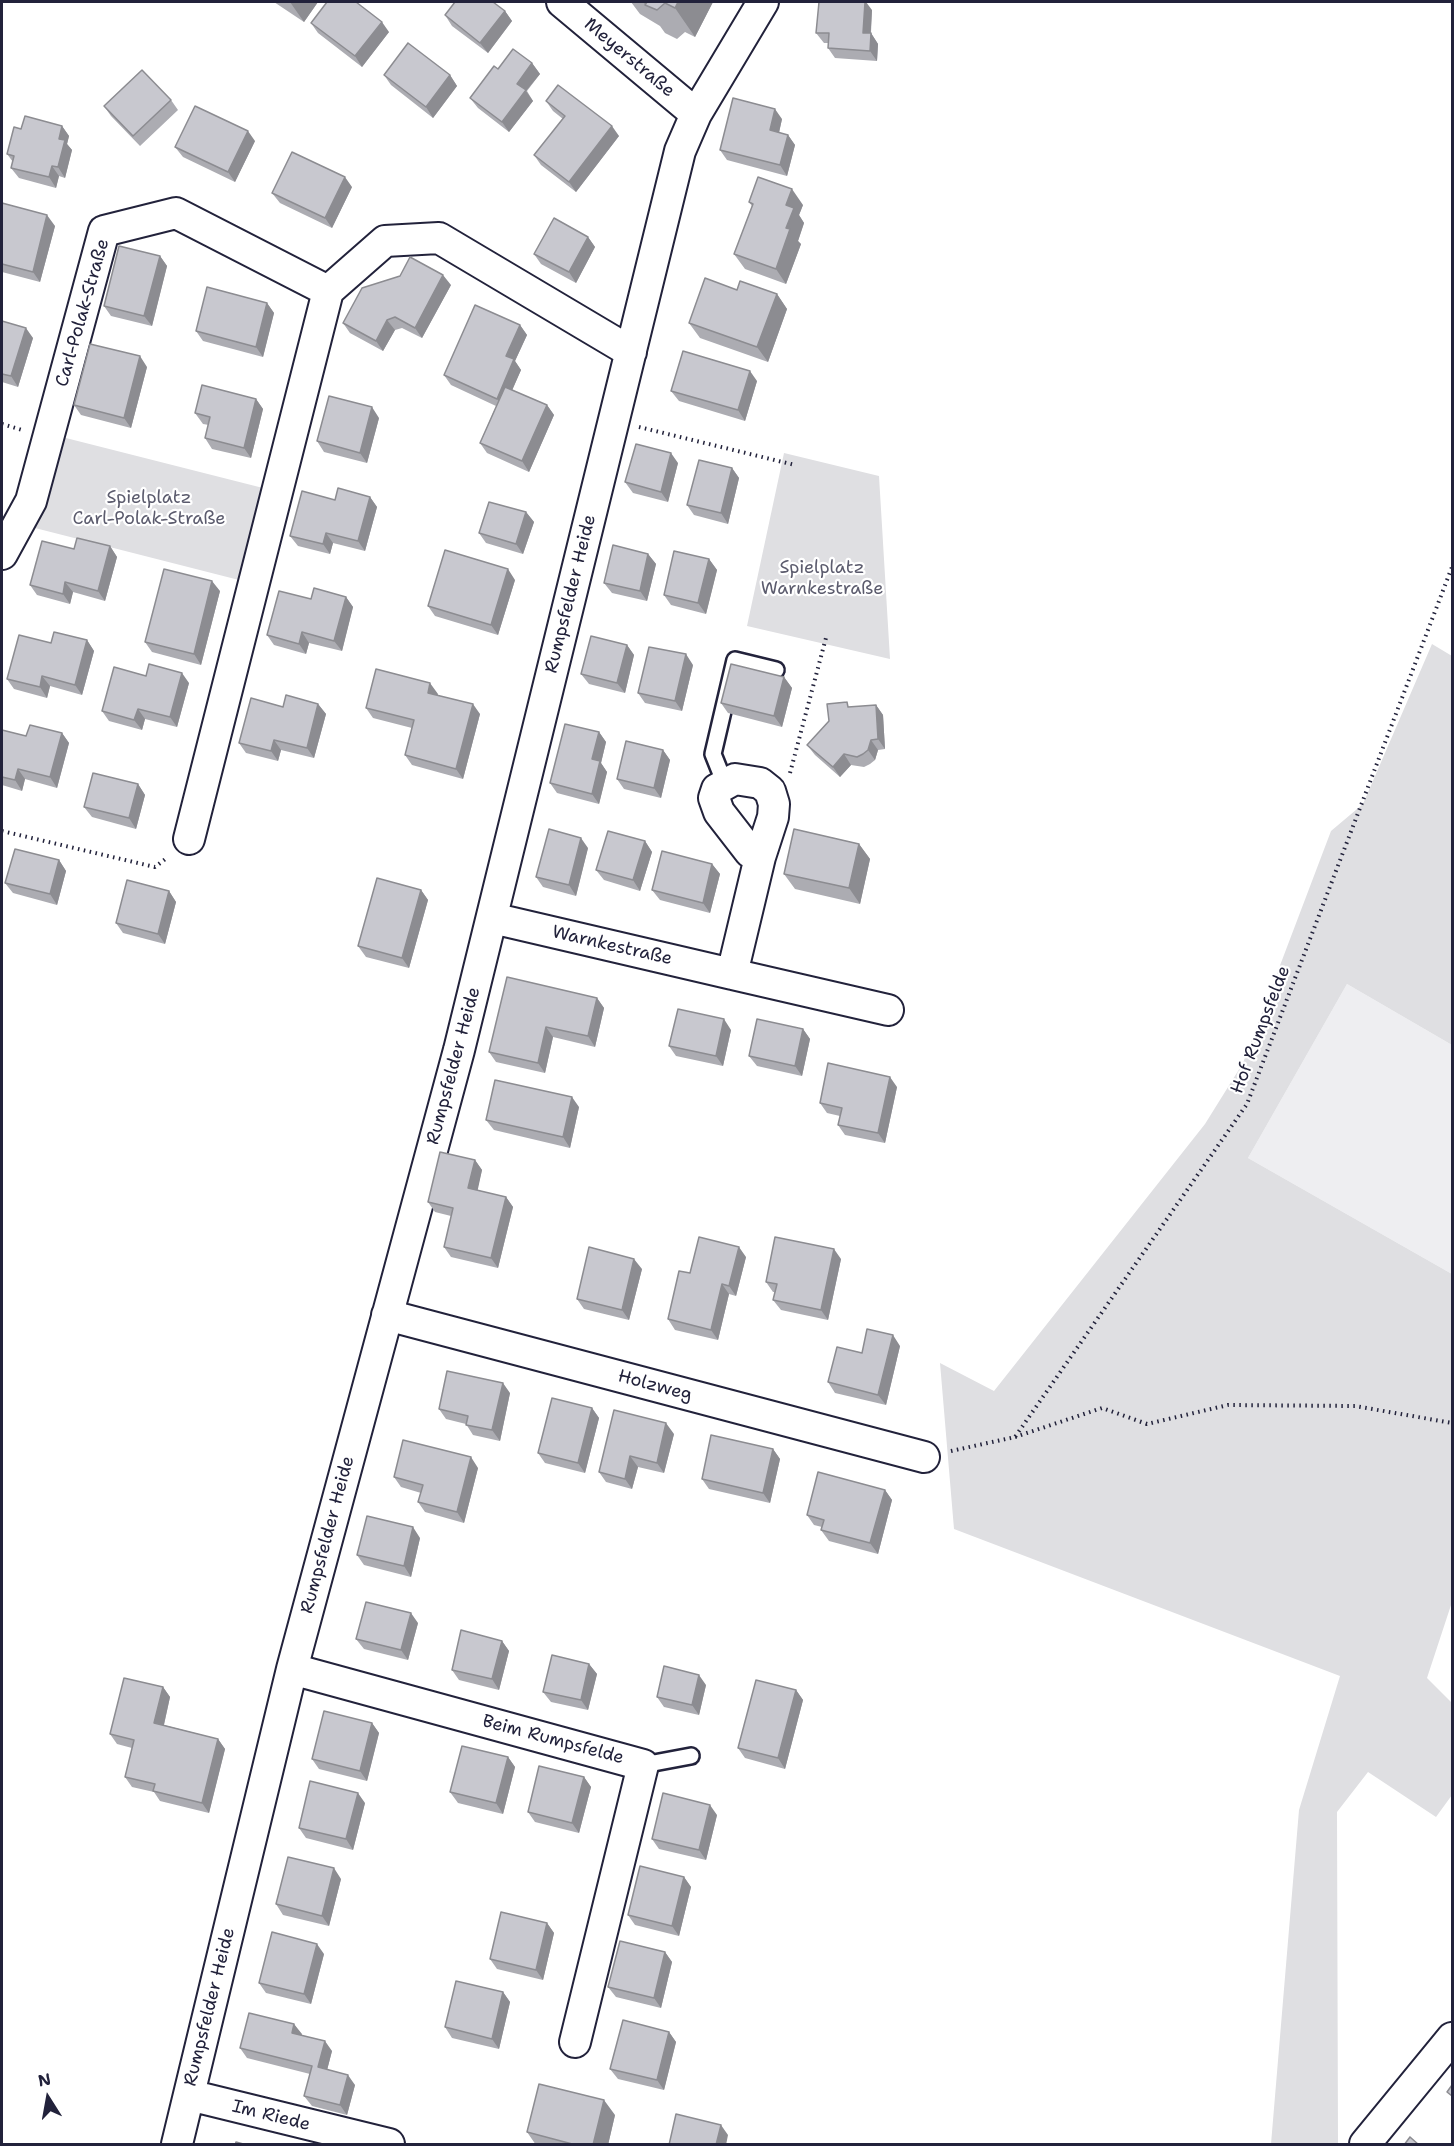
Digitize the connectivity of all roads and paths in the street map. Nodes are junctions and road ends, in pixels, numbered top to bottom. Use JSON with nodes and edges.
{"nodes":[{"id":1,"x":562,"y":2,"type":"edge"},
{"id":2,"x":763,"y":2,"type":"edge"},
{"id":3,"x":696,"y":114,"type":"junction"},
{"id":4,"x":328,"y":291,"type":"junction"},
{"id":5,"x":631,"y":352,"type":"junction"},
{"id":6,"x":615,"y":421,"type":"junction"},
{"id":7,"x":795,"y":465,"type":"dead end"},
{"id":8,"x":2,"y":554,"type":"edge"},
{"id":9,"x":1452,"y":567,"type":"edge"},
{"id":10,"x":827,"y":634,"type":"dead end"},
{"id":11,"x":776,"y":670,"type":"dead end"},
{"id":12,"x":725,"y":784,"type":"junction"},
{"id":13,"x":774,"y":804,"type":"junction"},
{"id":14,"x":2,"y":831,"type":"edge"},
{"id":15,"x":189,"y":839,"type":"joint"},
{"id":16,"x":759,"y":857,"type":"junction"},
{"id":17,"x":492,"y":918,"type":"junction"},
{"id":18,"x":732,"y":974,"type":"junction"},
{"id":19,"x":888,"y":1010,"type":"dead end"},
{"id":20,"x":387,"y":1315,"type":"junction"},
{"id":21,"x":1452,"y":1422,"type":"edge"},
{"id":22,"x":1015,"y":1437,"type":"junction"},
{"id":23,"x":924,"y":1458,"type":"joint"},
{"id":24,"x":292,"y":1669,"type":"junction"},
{"id":25,"x":691,"y":1756,"type":"dead end"},
{"id":26,"x":643,"y":1765,"type":"junction"},
{"id":27,"x":1452,"y":2038,"type":"edge"},
{"id":28,"x":575,"y":2042,"type":"dead end"},
{"id":29,"x":189,"y":2095,"type":"junction"},
{"id":30,"x":177,"y":2145,"type":"edge"},
{"id":31,"x":389,"y":2145,"type":"edge"},
{"id":32,"x":1365,"y":2145,"type":"edge"}],
"edges":[{"from":1,"to":3,"type":"street","name":"Meyerstraße"},
{"from":2,"to":3,"type":"street","name":"Rumpsfelder Heide"},
{"from":3,"to":5,"type":"street","name":"Rumpsfelder Heide"},
{"from":4,"to":5,"type":"street"},
{"from":4,"to":8,"type":"street","name":"Carl-Polak-Straße"},
{"from":4,"to":15,"type":"street"},
{"from":5,"to":6,"type":"street","name":"Rumpsfelder Heide"},
{"from":6,"to":7,"type":"path"},
{"from":6,"to":17,"type":"street","name":"Rumpsfelder Heide"},
{"from":9,"to":22,"type":"path","name":"Hof Rumpsfelde"},
{"from":10,"to":13,"type":"path"},
{"from":11,"to":12,"type":"lane"},
{"from":12,"to":13,"type":"street"},
{"from":12,"to":16,"type":"street"},
{"from":13,"to":16,"type":"street"},
{"from":14,"to":15,"type":"path"},
{"from":16,"to":18,"type":"street"},
{"from":17,"to":18,"type":"street","name":"Warnkestraße"},
{"from":17,"to":20,"type":"street","name":"Rumpsfelder Heide"},
{"from":18,"to":19,"type":"street","name":"Warnkestraße"},
{"from":20,"to":23,"type":"street","name":"Holzweg"},
{"from":20,"to":24,"type":"street","name":"Rumpsfelder Heide"},
{"from":21,"to":22,"type":"path"},
{"from":22,"to":23,"type":"path"},
{"from":24,"to":26,"type":"street","name":"Beim Rumpsfelde"},
{"from":24,"to":29,"type":"street","name":"Rumpsfelder Heide"},
{"from":25,"to":26,"type":"lane"},
{"from":26,"to":28,"type":"street","name":"Beim Rumpsfelde"},
{"from":27,"to":32,"type":"street"},
{"from":29,"to":30,"type":"street","name":"Rumpsfelder Heide"},
{"from":29,"to":31,"type":"street","name":"Im Riede"}]}
